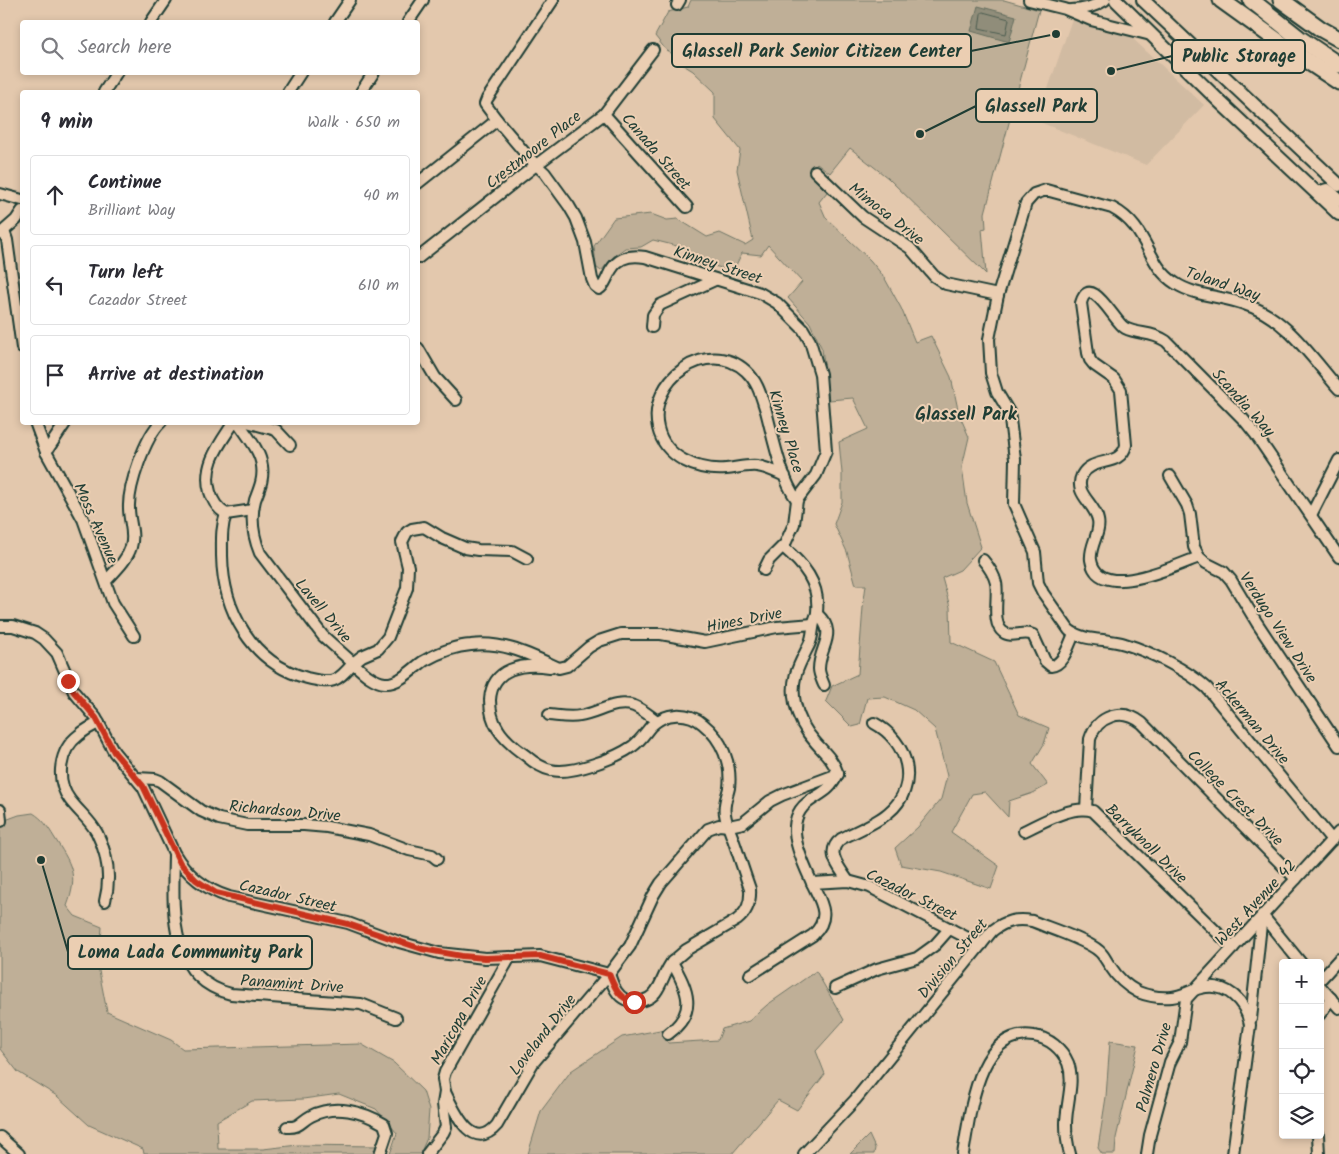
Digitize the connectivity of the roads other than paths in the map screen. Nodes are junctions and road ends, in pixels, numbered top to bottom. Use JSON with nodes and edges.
{"nodes":[{"id":1,"x":166,"y":0,"type":"edge"},
{"id":2,"x":350,"y":0,"type":"edge"},
{"id":3,"x":423,"y":0,"type":"edge"},
{"id":4,"x":553,"y":0,"type":"edge"},
{"id":5,"x":1029,"y":0,"type":"edge"},
{"id":6,"x":1105,"y":0,"type":"edge"},
{"id":7,"x":1116,"y":0,"type":"edge"},
{"id":8,"x":1142,"y":0,"type":"edge"},
{"id":9,"x":1221,"y":0,"type":"edge"},
{"id":10,"x":1250,"y":0,"type":"edge"},
{"id":11,"x":1281,"y":0,"type":"edge"},
{"id":12,"x":1065,"y":9,"type":"junction"},
{"id":13,"x":152,"y":20,"type":"edge"},
{"id":14,"x":336,"y":20,"type":"edge"},
{"id":15,"x":409,"y":20,"type":"edge"},
{"id":16,"x":1152,"y":36,"type":"junction"},
{"id":17,"x":1339,"y":39,"type":"edge"},
{"id":18,"x":653,"y":50,"type":"dead end"},
{"id":19,"x":1339,"y":65,"type":"edge"},
{"id":20,"x":115,"y":75,"type":"edge"},
{"id":21,"x":300,"y":75,"type":"edge"},
{"id":22,"x":372,"y":75,"type":"edge"},
{"id":23,"x":1339,"y":82,"type":"edge"},
{"id":24,"x":105,"y":90,"type":"edge"},
{"id":25,"x":289,"y":90,"type":"edge"},
{"id":26,"x":362,"y":90,"type":"edge"},
{"id":27,"x":604,"y":114,"type":"junction"},
{"id":28,"x":497,"y":120,"type":"junction"},
{"id":29,"x":536,"y":165,"type":"junction"},
{"id":30,"x":815,"y":170,"type":"dead end"},
{"id":31,"x":420,"y":181,"type":"edge"},
{"id":32,"x":1339,"y":184,"type":"edge"},
{"id":33,"x":1318,"y":193,"type":"junction"},
{"id":34,"x":0,"y":194,"type":"edge"},
{"id":35,"x":20,"y":199,"type":"edge"},
{"id":36,"x":1339,"y":200,"type":"edge"},
{"id":37,"x":687,"y":207,"type":"dead end"},
{"id":38,"x":20,"y":213,"type":"edge"},
{"id":39,"x":1339,"y":214,"type":"edge"},
{"id":40,"x":2,"y":233,"type":"edge"},
{"id":41,"x":420,"y":256,"type":"edge"},
{"id":42,"x":715,"y":280,"type":"junction"},
{"id":43,"x":998,"y":295,"type":"junction"},
{"id":44,"x":652,"y":327,"type":"dead end"},
{"id":45,"x":20,"y":334,"type":"edge"},
{"id":46,"x":420,"y":352,"type":"edge"},
{"id":47,"x":1339,"y":389,"type":"edge"},
{"id":48,"x":456,"y":400,"type":"dead end"},
{"id":49,"x":36,"y":425,"type":"edge"},
{"id":50,"x":64,"y":425,"type":"edge"},
{"id":51,"x":158,"y":425,"type":"edge"},
{"id":52,"x":232,"y":425,"type":"edge"},
{"id":53,"x":240,"y":425,"type":"edge"},
{"id":54,"x":258,"y":425,"type":"edge"},
{"id":55,"x":290,"y":445,"type":"dead end"},
{"id":56,"x":46,"y":452,"type":"junction"},
{"id":57,"x":1339,"y":460,"type":"edge"},
{"id":58,"x":785,"y":476,"type":"junction"},
{"id":59,"x":1170,"y":476,"type":"dead end"},
{"id":60,"x":797,"y":500,"type":"junction"},
{"id":61,"x":253,"y":510,"type":"junction"},
{"id":62,"x":226,"y":514,"type":"junction"},
{"id":63,"x":1311,"y":515,"type":"junction"},
{"id":64,"x":783,"y":547,"type":"junction"},
{"id":65,"x":1199,"y":557,"type":"junction"},
{"id":66,"x":1339,"y":557,"type":"edge"},
{"id":67,"x":527,"y":559,"type":"dead end"},
{"id":68,"x":983,"y":560,"type":"dead end"},
{"id":69,"x":764,"y":570,"type":"dead end"},
{"id":70,"x":106,"y":581,"type":"junction"},
{"id":71,"x":815,"y":619,"type":"junction"},
{"id":72,"x":0,"y":626,"type":"edge"},
{"id":73,"x":1074,"y":634,"type":"junction"},
{"id":74,"x":134,"y":636,"type":"dead end"},
{"id":75,"x":353,"y":664,"type":"junction"},
{"id":76,"x":559,"y":668,"type":"junction"},
{"id":77,"x":824,"y":685,"type":"dead end"},
{"id":78,"x":549,"y":715,"type":"dead end"},
{"id":79,"x":657,"y":721,"type":"junction"},
{"id":80,"x":99,"y":723,"type":"junction"},
{"id":81,"x":874,"y":723,"type":"dead end"},
{"id":82,"x":1339,"y":746,"type":"edge"},
{"id":83,"x":838,"y":774,"type":"junction"},
{"id":84,"x":137,"y":778,"type":"junction"},
{"id":85,"x":1086,"y":808,"type":"junction"},
{"id":86,"x":729,"y":826,"type":"junction"},
{"id":87,"x":1024,"y":831,"type":"dead end"},
{"id":88,"x":1339,"y":832,"type":"edge"},
{"id":89,"x":1332,"y":840,"type":"junction"},
{"id":90,"x":174,"y":853,"type":"junction"},
{"id":91,"x":437,"y":859,"type":"dead end"},
{"id":92,"x":1296,"y":879,"type":"junction"},
{"id":93,"x":848,"y":881,"type":"junction"},
{"id":94,"x":812,"y":883,"type":"junction"},
{"id":95,"x":106,"y":901,"type":"dead end"},
{"id":96,"x":1262,"y":915,"type":"junction"},
{"id":97,"x":950,"y":928,"type":"junction"},
{"id":98,"x":980,"y":945,"type":"junction"},
{"id":99,"x":1233,"y":948,"type":"junction"},
{"id":100,"x":510,"y":957,"type":"junction"},
{"id":101,"x":1299,"y":959,"type":"edge"},
{"id":102,"x":1339,"y":959,"type":"edge"},
{"id":103,"x":672,"y":962,"type":"junction"},
{"id":104,"x":609,"y":974,"type":"junction"},
{"id":105,"x":750,"y":976,"type":"dead end"},
{"id":106,"x":1324,"y":976,"type":"edge"},
{"id":107,"x":835,"y":988,"type":"dead end"},
{"id":108,"x":1324,"y":990,"type":"edge"},
{"id":109,"x":1193,"y":991,"type":"junction"},
{"id":110,"x":1331,"y":998,"type":"junction"},
{"id":111,"x":1324,"y":1008,"type":"edge"},
{"id":112,"x":1339,"y":1008,"type":"edge"},
{"id":113,"x":396,"y":1018,"type":"dead end"},
{"id":114,"x":1249,"y":1032,"type":"junction"},
{"id":115,"x":668,"y":1034,"type":"dead end"},
{"id":116,"x":445,"y":1092,"type":"junction"},
{"id":117,"x":288,"y":1128,"type":"dead end"},
{"id":118,"x":0,"y":1137,"type":"edge"},
{"id":119,"x":1318,"y":1139,"type":"edge"},
{"id":120,"x":19,"y":1154,"type":"edge"},
{"id":121,"x":380,"y":1154,"type":"edge"},
{"id":122,"x":427,"y":1154,"type":"edge"},
{"id":123,"x":804,"y":1154,"type":"edge"},
{"id":124,"x":963,"y":1154,"type":"edge"},
{"id":125,"x":1070,"y":1154,"type":"edge"},
{"id":126,"x":1147,"y":1154,"type":"edge"},
{"id":127,"x":1233,"y":1154,"type":"edge"},
{"id":128,"x":1318,"y":1154,"type":"edge"}],
"edges":[{"from":1,"to":13,"type":"street"},
{"from":2,"to":14,"type":"street"},
{"from":3,"to":15,"type":"street"},
{"from":4,"to":28,"type":"street","name":"Kinney Street"},
{"from":5,"to":12,"type":"street"},
{"from":6,"to":12,"type":"street"},
{"from":7,"to":16,"type":"main road"},
{"from":8,"to":32,"type":"main road"},
{"from":9,"to":23,"type":"highway"},
{"from":10,"to":19,"type":"highway"},
{"from":11,"to":17,"type":"highway"},
{"from":12,"to":16,"type":"street"},
{"from":16,"to":33,"type":"main road"},
{"from":18,"to":27,"type":"street","name":"Crestmoore Place"},
{"from":20,"to":24,"type":"street"},
{"from":21,"to":25,"type":"street"},
{"from":22,"to":26,"type":"street"},
{"from":27,"to":29,"type":"street","name":"Crestmoore Place"},
{"from":27,"to":37,"type":"street","name":"Canada Street"},
{"from":28,"to":29,"type":"street","name":"Kinney Street"},
{"from":28,"to":31,"type":"street"},
{"from":29,"to":41,"type":"street","name":"Crestmoore Place"},
{"from":29,"to":42,"type":"street","name":"Kinney Street"},
{"from":30,"to":43,"type":"street","name":"Mimosa Drive"},
{"from":33,"to":36,"type":"main road"},
{"from":33,"to":39,"type":"main road"},
{"from":34,"to":35,"type":"street"},
{"from":38,"to":40,"type":"street"},
{"from":40,"to":45,"type":"street"},
{"from":42,"to":44,"type":"street"},
{"from":42,"to":60,"type":"street","name":"Kinney Street"},
{"from":43,"to":47,"type":"street","name":"Toland Way"},
{"from":43,"to":73,"type":"street"},
{"from":46,"to":48,"type":"street"},
{"from":49,"to":56,"type":"street","name":"Moss Avenue"},
{"from":50,"to":56,"type":"street"},
{"from":51,"to":70,"type":"street"},
{"from":52,"to":62,"type":"street"},
{"from":53,"to":61,"type":"street","name":"Lavell Drive"},
{"from":54,"to":55,"type":"street"},
{"from":56,"to":70,"type":"street","name":"Moss Avenue"},
{"from":57,"to":63,"type":"street"},
{"from":58,"to":58,"type":"street","name":"Kinney Place"},
{"from":58,"to":60,"type":"street","name":"Kinney Place"},
{"from":59,"to":65,"type":"street"},
{"from":60,"to":64,"type":"street","name":"Kinney Street"},
{"from":61,"to":62,"type":"street"},
{"from":61,"to":75,"type":"street","name":"Lavell Drive"},
{"from":62,"to":75,"type":"street"},
{"from":63,"to":65,"type":"street","name":"Scandia Way"},
{"from":63,"to":66,"type":"street","name":"Scandia Way"},
{"from":64,"to":69,"type":"street"},
{"from":64,"to":71,"type":"street"},
{"from":65,"to":82,"type":"street","name":"Verdugo View Drive"},
{"from":67,"to":75,"type":"street","name":"Lavell Drive"},
{"from":68,"to":73,"type":"street"},
{"from":70,"to":74,"type":"street","name":"Moss Avenue"},
{"from":71,"to":76,"type":"street","name":"Hines Drive"},
{"from":71,"to":77,"type":"street"},
{"from":71,"to":83,"type":"street"},
{"from":72,"to":80,"type":"street","name":"Cazador Street"},
{"from":73,"to":89,"type":"street","name":"Ackerman Drive"},
{"from":75,"to":76,"type":"street"},
{"from":76,"to":79,"type":"street"},
{"from":78,"to":79,"type":"street"},
{"from":79,"to":86,"type":"street"},
{"from":80,"to":84,"type":"street","name":"Cazador Street"},
{"from":80,"to":95,"type":"street"},
{"from":81,"to":93,"type":"street"},
{"from":83,"to":86,"type":"street"},
{"from":83,"to":94,"type":"street"},
{"from":84,"to":90,"type":"street","name":"Cazador Street"},
{"from":84,"to":91,"type":"street","name":"Richardson Drive"},
{"from":85,"to":87,"type":"street","name":"Barryknoll Drive"},
{"from":85,"to":92,"type":"street","name":"College Crest Drive"},
{"from":85,"to":99,"type":"street","name":"Barryknoll Drive"},
{"from":86,"to":103,"type":"street"},
{"from":86,"to":104,"type":"street"},
{"from":88,"to":89,"type":"street","name":"West Avenue 42"},
{"from":89,"to":92,"type":"street","name":"West Avenue 42"},
{"from":90,"to":100,"type":"street","name":"Cazador Street"},
{"from":90,"to":113,"type":"street","name":"Panamint Drive"},
{"from":92,"to":96,"type":"street","name":"West Avenue 42"},
{"from":93,"to":94,"type":"street","name":"Cazador Street"},
{"from":93,"to":97,"type":"street","name":"Cazador Street"},
{"from":94,"to":105,"type":"street"},
{"from":96,"to":99,"type":"street","name":"West Avenue 42"},
{"from":96,"to":101,"type":"street"},
{"from":96,"to":114,"type":"street"},
{"from":97,"to":98,"type":"street","name":"Cazador Street"},
{"from":97,"to":107,"type":"street"},
{"from":98,"to":109,"type":"street","name":"Division Street"},
{"from":98,"to":123,"type":"street","name":"Division Street"},
{"from":99,"to":109,"type":"street","name":"West Avenue 42"},
{"from":100,"to":104,"type":"street","name":"Cazador Street"},
{"from":100,"to":116,"type":"street","name":"Maricopa Drive"},
{"from":102,"to":106,"type":"street"},
{"from":103,"to":104,"type":"street"},
{"from":103,"to":115,"type":"street"},
{"from":104,"to":116,"type":"street","name":"Loveland Drive"},
{"from":108,"to":110,"type":"street"},
{"from":109,"to":114,"type":"street","name":"Division Street"},
{"from":109,"to":126,"type":"street","name":"Palmero Drive"},
{"from":110,"to":111,"type":"street"},
{"from":110,"to":112,"type":"street"},
{"from":114,"to":127,"type":"street","name":"Division Street"},
{"from":116,"to":122,"type":"street","name":"Maricopa Drive"},
{"from":117,"to":121,"type":"street"},
{"from":118,"to":120,"type":"street"},
{"from":119,"to":128,"type":"street"},
{"from":124,"to":125,"type":"street"}]}
